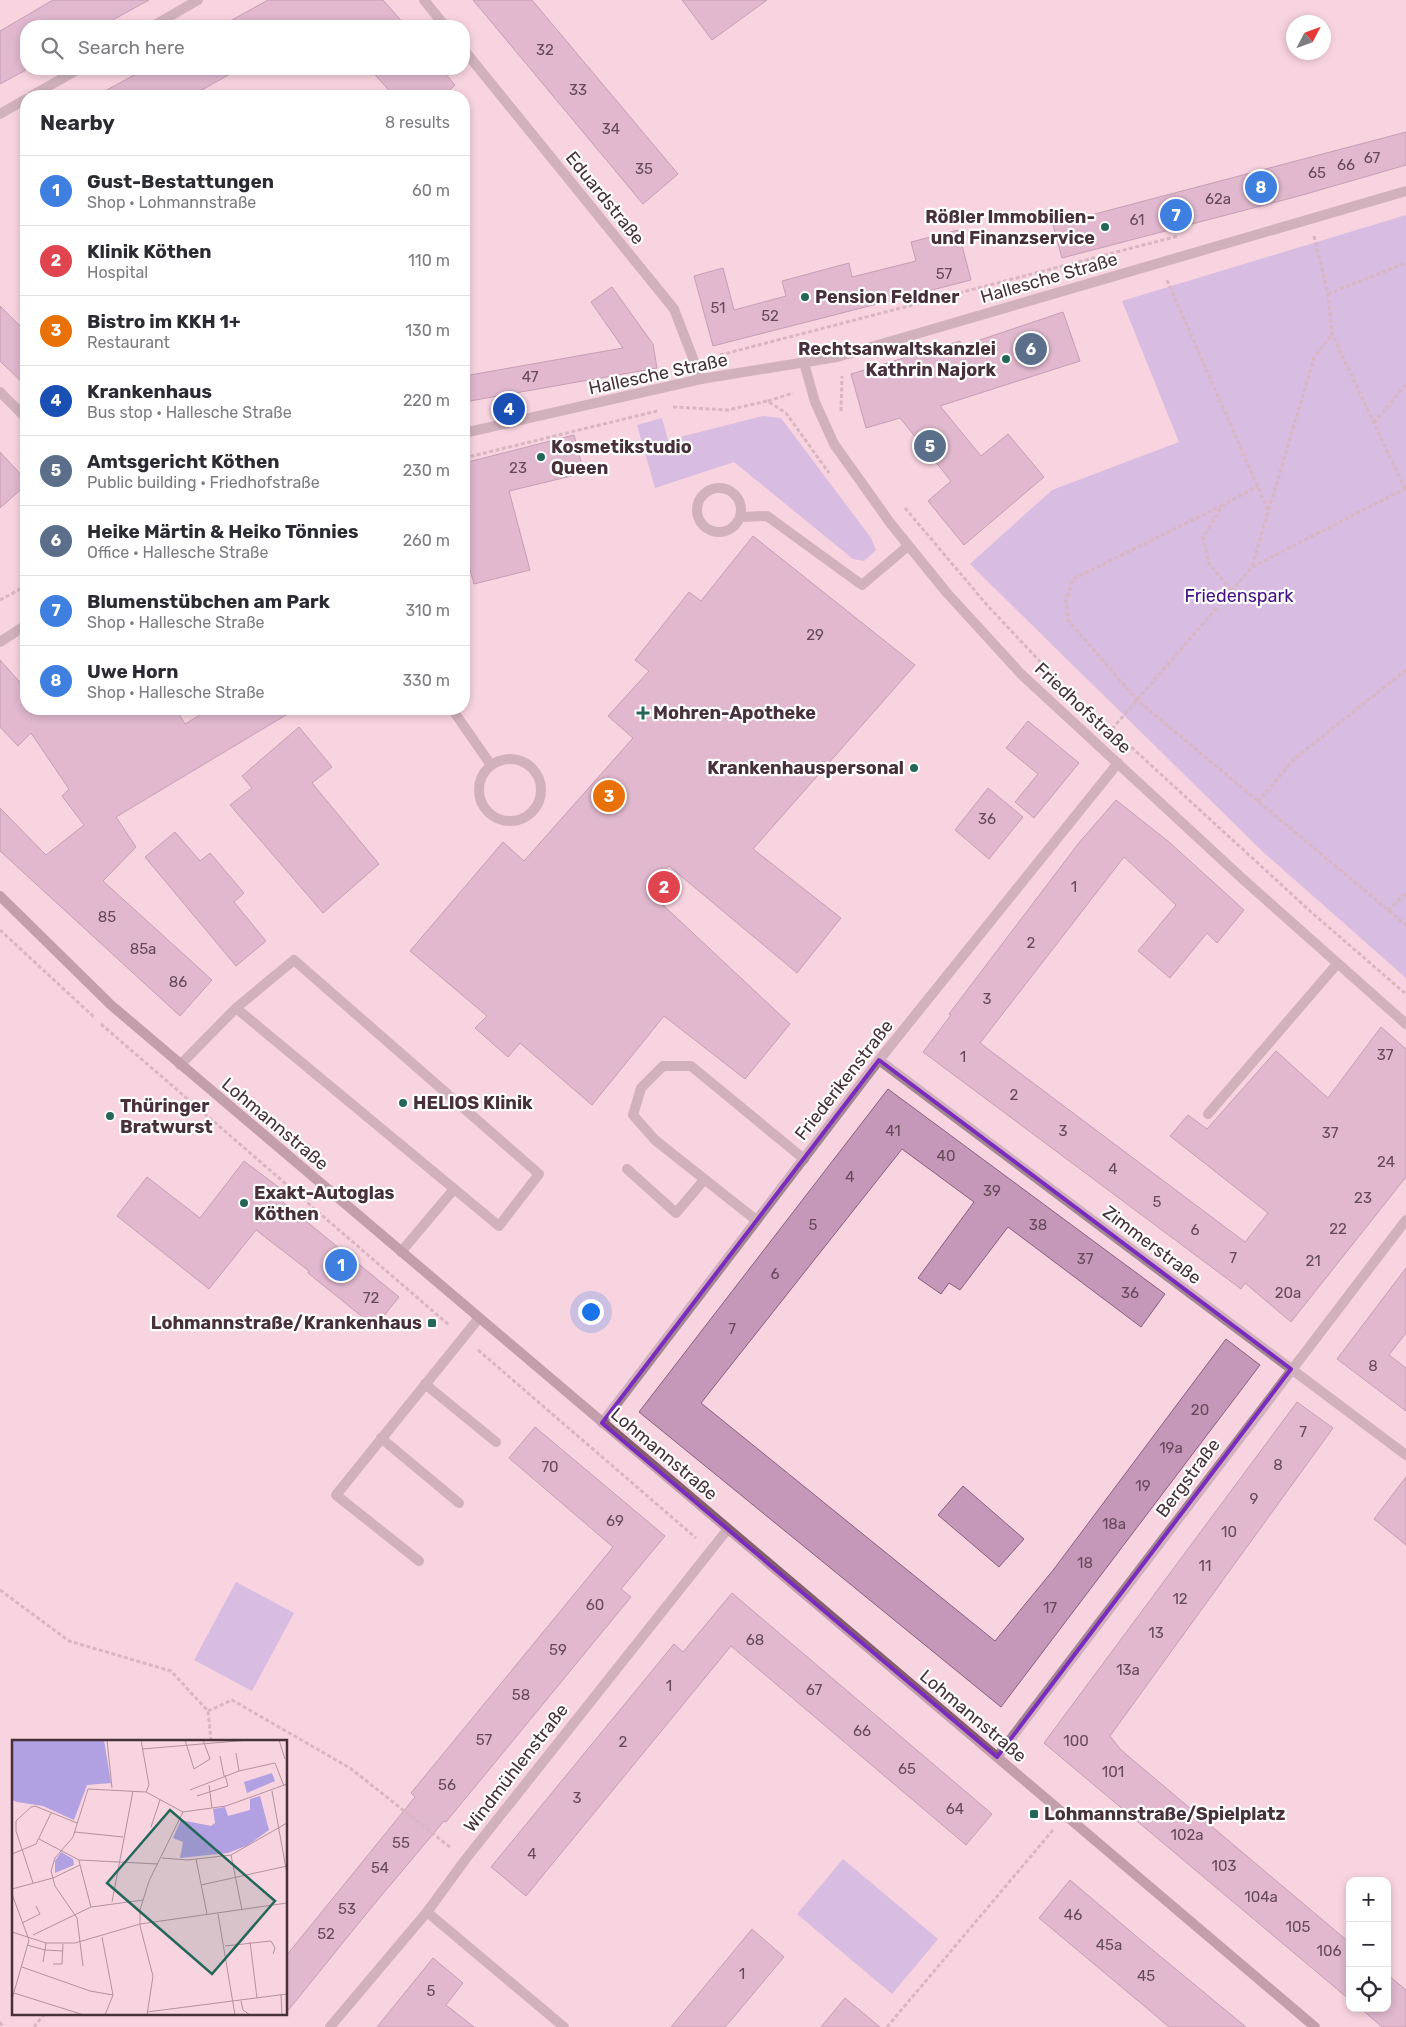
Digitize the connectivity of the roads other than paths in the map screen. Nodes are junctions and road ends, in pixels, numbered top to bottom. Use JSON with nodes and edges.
{"nodes":[{"id":1,"x":198,"y":0,"type":"edge"},
{"id":2,"x":424,"y":0,"type":"edge"},
{"id":3,"x":163,"y":20,"type":"edge"},
{"id":4,"x":440,"y":20,"type":"edge"},
{"id":5,"x":470,"y":57,"type":"edge"},
{"id":6,"x":68,"y":75,"type":"edge"},
{"id":7,"x":42,"y":90,"type":"edge"},
{"id":8,"x":20,"y":102,"type":"edge"},
{"id":9,"x":0,"y":114,"type":"edge"},
{"id":10,"x":1406,"y":191,"type":"edge"},
{"id":11,"x":804,"y":363,"type":"junction"},
{"id":12,"x":701,"y":379,"type":"junction"},
{"id":13,"x":0,"y":392,"type":"edge"},
{"id":14,"x":20,"y":412,"type":"edge"},
{"id":15,"x":470,"y":432,"type":"edge"},
{"id":16,"x":740,"y":517,"type":"junction"},
{"id":17,"x":908,"y":546,"type":"junction"},
{"id":18,"x":20,"y":629,"type":"edge"},
{"id":19,"x":0,"y":642,"type":"edge"},
{"id":20,"x":456,"y":715,"type":"edge"},
{"id":21,"x":1118,"y":763,"type":"junction"},
{"id":22,"x":491,"y":765,"type":"junction"},
{"id":23,"x":0,"y":896,"type":"edge"},
{"id":24,"x":1337,"y":964,"type":"junction"},
{"id":25,"x":236,"y":1008,"type":"junction"},
{"id":26,"x":1406,"y":1024,"type":"edge"},
{"id":27,"x":879,"y":1060,"type":"junction"},
{"id":28,"x":180,"y":1065,"type":"junction"},
{"id":29,"x":1208,"y":1114,"type":"dead end"},
{"id":30,"x":804,"y":1159,"type":"junction"},
{"id":31,"x":627,"y":1169,"type":"dead end"},
{"id":32,"x":704,"y":1180,"type":"junction"},
{"id":33,"x":454,"y":1189,"type":"junction"},
{"id":34,"x":756,"y":1220,"type":"junction"},
{"id":35,"x":1406,"y":1220,"type":"edge"},
{"id":36,"x":401,"y":1252,"type":"junction"},
{"id":37,"x":479,"y":1318,"type":"junction"},
{"id":38,"x":1291,"y":1369,"type":"junction"},
{"id":39,"x":425,"y":1384,"type":"junction"},
{"id":40,"x":602,"y":1423,"type":"junction"},
{"id":41,"x":381,"y":1438,"type":"junction"},
{"id":42,"x":496,"y":1442,"type":"dead end"},
{"id":43,"x":1406,"y":1455,"type":"edge"},
{"id":44,"x":459,"y":1503,"type":"dead end"},
{"id":45,"x":727,"y":1530,"type":"junction"},
{"id":46,"x":419,"y":1561,"type":"dead end"},
{"id":47,"x":997,"y":1757,"type":"junction"},
{"id":48,"x":427,"y":1912,"type":"junction"},
{"id":49,"x":330,"y":2027,"type":"edge"},
{"id":50,"x":564,"y":2027,"type":"edge"},
{"id":51,"x":1315,"y":2027,"type":"edge"}],
"edges":[{"from":1,"to":3,"type":"street"},
{"from":2,"to":4,"type":"street"},
{"from":5,"to":12,"type":"street","name":"Eduardstraße"},
{"from":6,"to":7,"type":"street"},
{"from":8,"to":9,"type":"street"},
{"from":10,"to":11,"type":"street","name":"Hallesche Straße"},
{"from":11,"to":12,"type":"street","name":"Hallesche Straße"},
{"from":11,"to":17,"type":"street","name":"Friedhofstraße"},
{"from":12,"to":15,"type":"street","name":"Hallesche Straße"},
{"from":13,"to":14,"type":"street"},
{"from":16,"to":16,"type":"street"},
{"from":16,"to":17,"type":"street"},
{"from":17,"to":21,"type":"street","name":"Friedhofstraße"},
{"from":18,"to":19,"type":"street"},
{"from":20,"to":22,"type":"street"},
{"from":21,"to":24,"type":"street","name":"Friedhofstraße"},
{"from":21,"to":27,"type":"street","name":"Friederikenstraße"},
{"from":22,"to":22,"type":"street"},
{"from":23,"to":28,"type":"main road","name":"Lohmannstraße"},
{"from":24,"to":26,"type":"street","name":"Friedhofstraße"},
{"from":24,"to":29,"type":"street"},
{"from":25,"to":28,"type":"street"},
{"from":25,"to":33,"type":"street"},
{"from":25,"to":33,"type":"street"},
{"from":27,"to":30,"type":"street","name":"Friederikenstraße"},
{"from":27,"to":38,"type":"street","name":"Zimmerstraße"},
{"from":28,"to":36,"type":"main road","name":"Lohmannstraße"},
{"from":30,"to":32,"type":"street"},
{"from":30,"to":34,"type":"street","name":"Friederikenstraße"},
{"from":31,"to":32,"type":"street"},
{"from":32,"to":34,"type":"street"},
{"from":33,"to":36,"type":"street"},
{"from":34,"to":40,"type":"street","name":"Friederikenstraße"},
{"from":35,"to":38,"type":"street","name":"Bergstraße"},
{"from":36,"to":37,"type":"main road","name":"Lohmannstraße"},
{"from":37,"to":39,"type":"street"},
{"from":37,"to":40,"type":"main road","name":"Lohmannstraße"},
{"from":38,"to":43,"type":"street","name":"Zimmerstraße"},
{"from":38,"to":47,"type":"street","name":"Bergstraße"},
{"from":39,"to":41,"type":"street"},
{"from":39,"to":42,"type":"street"},
{"from":40,"to":45,"type":"main road","name":"Lohmannstraße"},
{"from":41,"to":44,"type":"street"},
{"from":41,"to":46,"type":"street"},
{"from":45,"to":47,"type":"main road","name":"Lohmannstraße"},
{"from":45,"to":48,"type":"street","name":"Windmühlenstraße"},
{"from":47,"to":51,"type":"main road","name":"Lohmannstraße"},
{"from":48,"to":49,"type":"street","name":"Windmühlenstraße"},
{"from":48,"to":50,"type":"street"}]}
